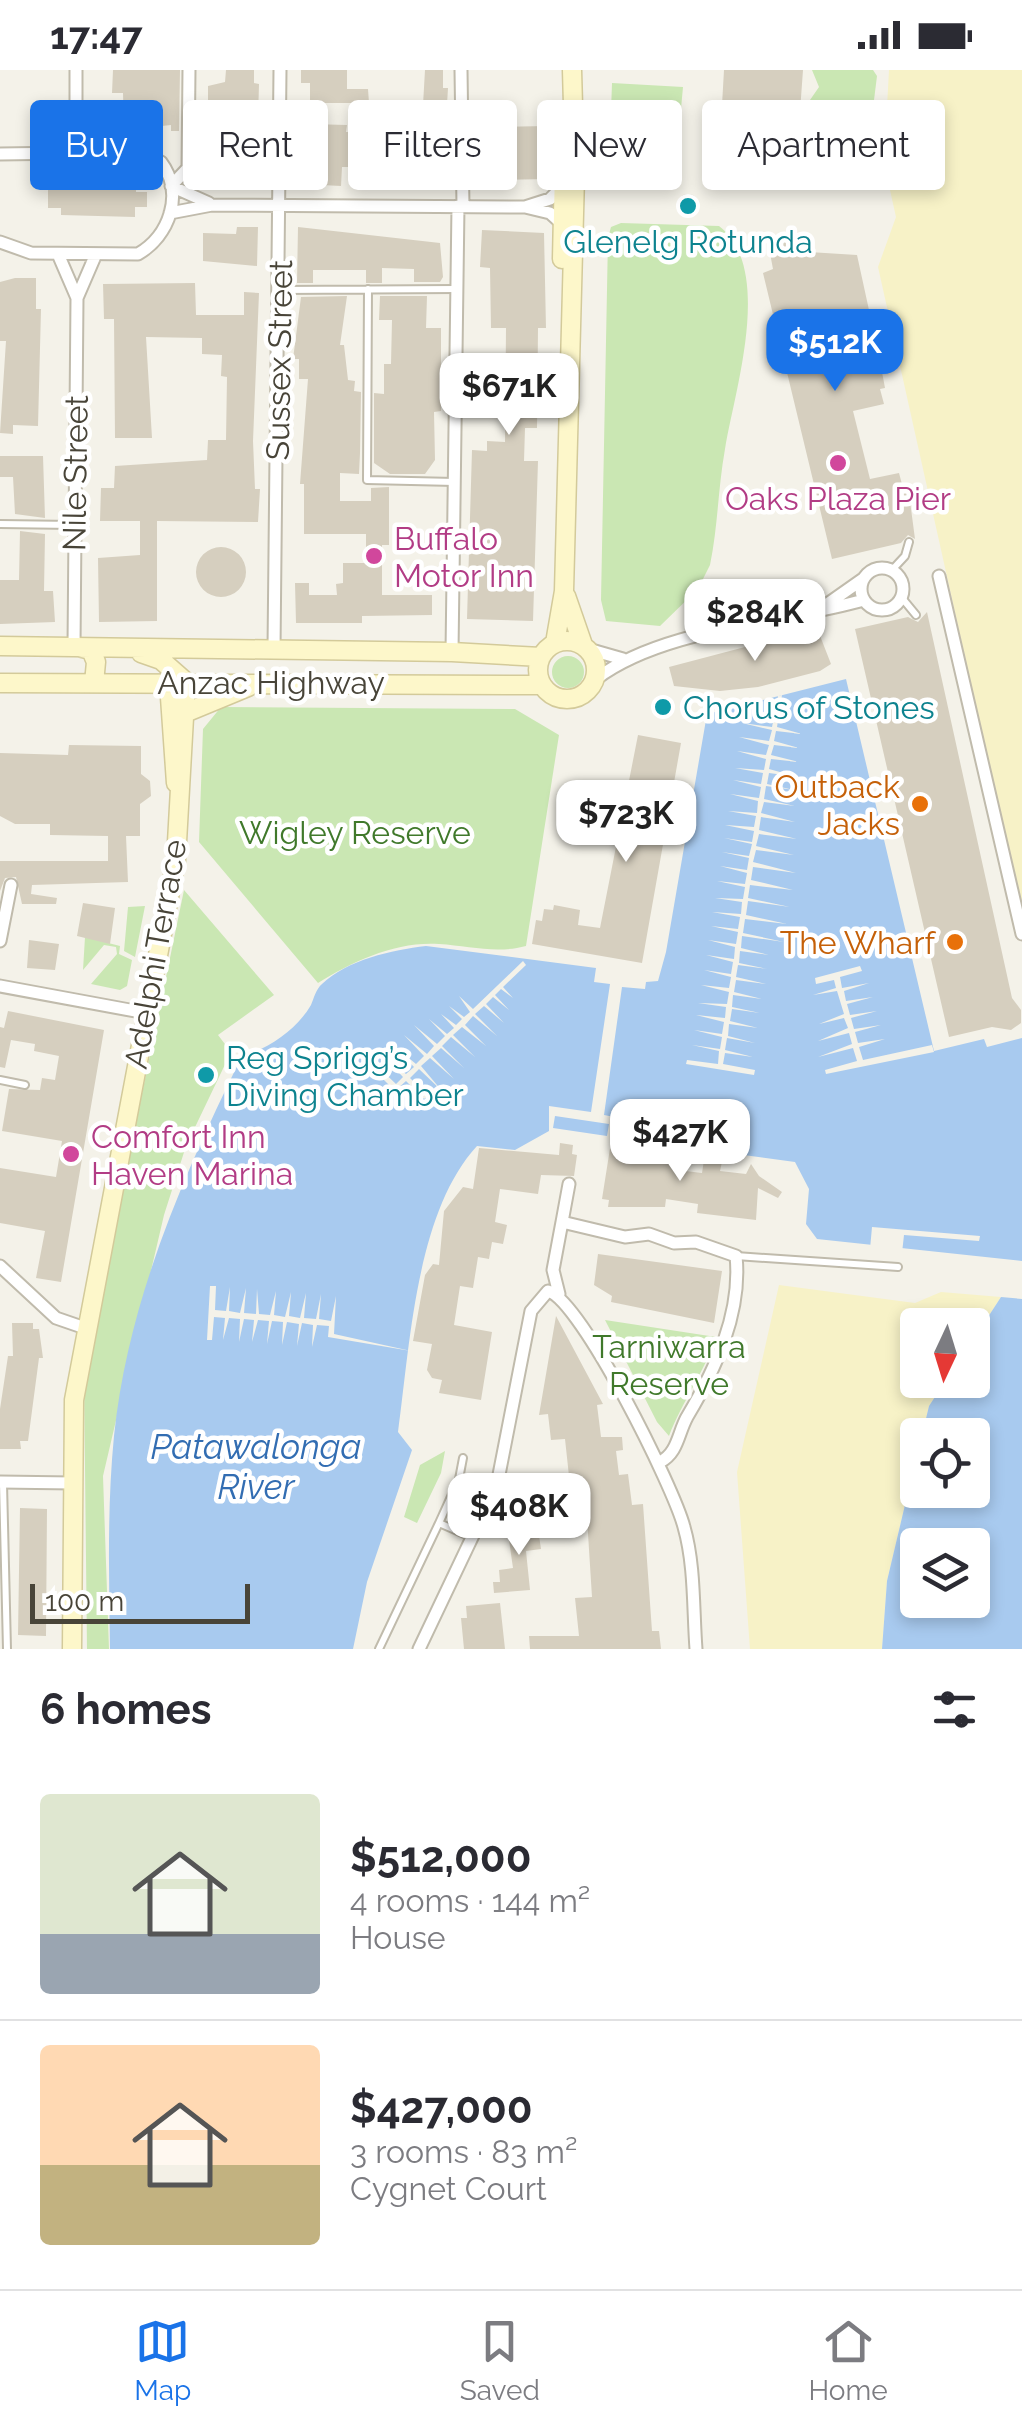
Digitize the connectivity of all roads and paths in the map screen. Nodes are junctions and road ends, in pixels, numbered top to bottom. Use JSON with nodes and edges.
{"nodes":[{"id":1,"x":76,"y":70,"type":"edge"},
{"id":2,"x":189,"y":70,"type":"edge"},
{"id":3,"x":280,"y":70,"type":"edge"},
{"id":4,"x":461,"y":70,"type":"edge"},
{"id":5,"x":572,"y":72,"type":"edge"},
{"id":6,"x":76,"y":100,"type":"edge"},
{"id":7,"x":569,"y":100,"type":"edge"},
{"id":8,"x":30,"y":153,"type":"edge"},
{"id":9,"x":0,"y":154,"type":"edge"},
{"id":10,"x":163,"y":167,"type":"edge"},
{"id":11,"x":170,"y":186,"type":"junction"},
{"id":12,"x":559,"y":190,"type":"edge"},
{"id":13,"x":561,"y":190,"type":"edge"},
{"id":14,"x":212,"y":205,"type":"junction"},
{"id":15,"x":280,"y":206,"type":"junction"},
{"id":16,"x":461,"y":206,"type":"junction"},
{"id":17,"x":525,"y":207,"type":"junction"},
{"id":18,"x":170,"y":213,"type":"junction"},
{"id":19,"x":561,"y":223,"type":"junction"},
{"id":20,"x":0,"y":242,"type":"edge"},
{"id":21,"x":58,"y":254,"type":"junction"},
{"id":22,"x":96,"y":254,"type":"junction"},
{"id":23,"x":368,"y":289,"type":"junction"},
{"id":24,"x":457,"y":289,"type":"junction"},
{"id":25,"x":280,"y":290,"type":"junction"},
{"id":26,"x":77,"y":298,"type":"junction"},
{"id":27,"x":569,"y":329,"type":"junction"},
{"id":28,"x":456,"y":482,"type":"junction"},
{"id":29,"x":0,"y":524,"type":"edge"},
{"id":30,"x":74,"y":524,"type":"junction"},
{"id":31,"x":909,"y":542,"type":"dead end"},
{"id":32,"x":892,"y":570,"type":"junction"},
{"id":33,"x":939,"y":576,"type":"dead end"},
{"id":34,"x":863,"y":580,"type":"junction"},
{"id":35,"x":564,"y":591,"type":"junction"},
{"id":36,"x":902,"y":598,"type":"junction"},
{"id":37,"x":864,"y":600,"type":"junction"},
{"id":38,"x":822,"y":607,"type":"junction"},
{"id":39,"x":916,"y":615,"type":"dead end"},
{"id":40,"x":556,"y":640,"type":"junction"},
{"id":41,"x":0,"y":646,"type":"edge"},
{"id":42,"x":78,"y":647,"type":"junction"},
{"id":43,"x":585,"y":647,"type":"junction"},
{"id":44,"x":252,"y":649,"type":"junction"},
{"id":45,"x":274,"y":649,"type":"junction"},
{"id":46,"x":452,"y":652,"type":"junction"},
{"id":47,"x":541,"y":657,"type":"junction"},
{"id":48,"x":622,"y":658,"type":"junction"},
{"id":49,"x":177,"y":679,"type":"junction"},
{"id":50,"x":596,"y":679,"type":"junction"},
{"id":51,"x":263,"y":682,"type":"junction"},
{"id":52,"x":94,"y":683,"type":"junction"},
{"id":53,"x":0,"y":684,"type":"edge"},
{"id":54,"x":541,"y":684,"type":"junction"},
{"id":55,"x":185,"y":713,"type":"junction"},
{"id":56,"x":178,"y":794,"type":"junction"},
{"id":57,"x":11,"y":885,"type":"dead end"},
{"id":58,"x":1022,"y":934,"type":"edge"},
{"id":59,"x":0,"y":941,"type":"edge"},
{"id":60,"x":0,"y":986,"type":"edge"},
{"id":61,"x":146,"y":1013,"type":"junction"},
{"id":62,"x":0,"y":1080,"type":"edge"},
{"id":63,"x":25,"y":1085,"type":"dead end"},
{"id":64,"x":569,"y":1184,"type":"dead end"},
{"id":65,"x":562,"y":1222,"type":"junction"},
{"id":66,"x":736,"y":1256,"type":"junction"},
{"id":67,"x":0,"y":1266,"type":"edge"},
{"id":68,"x":898,"y":1267,"type":"dead end"},
{"id":69,"x":553,"y":1270,"type":"junction"},
{"id":70,"x":549,"y":1293,"type":"junction"},
{"id":71,"x":85,"y":1328,"type":"junction"},
{"id":72,"x":463,"y":1458,"type":"dead end"},
{"id":73,"x":660,"y":1462,"type":"junction"},
{"id":74,"x":2,"y":1482,"type":"edge"},
{"id":75,"x":72,"y":1483,"type":"junction"},
{"id":76,"x":438,"y":1523,"type":"junction"},
{"id":77,"x":472,"y":1538,"type":"junction"},
{"id":78,"x":7,"y":1649,"type":"edge"},
{"id":79,"x":72,"y":1649,"type":"edge"},
{"id":80,"x":379,"y":1649,"type":"edge"},
{"id":81,"x":419,"y":1649,"type":"edge"},
{"id":82,"x":696,"y":1649,"type":"edge"}],
"edges":[{"from":1,"to":6,"type":"street"},
{"from":2,"to":11,"type":"street"},
{"from":3,"to":15,"type":"street","name":"Sussex Street"},
{"from":4,"to":16,"type":"street"},
{"from":5,"to":7,"type":"street"},
{"from":5,"to":27,"type":"street"},
{"from":8,"to":9,"type":"street"},
{"from":10,"to":11,"type":"street"},
{"from":11,"to":14,"type":"street"},
{"from":11,"to":18,"type":"street"},
{"from":12,"to":17,"type":"street"},
{"from":13,"to":19,"type":"street"},
{"from":14,"to":15,"type":"street"},
{"from":14,"to":18,"type":"street"},
{"from":15,"to":16,"type":"street"},
{"from":15,"to":25,"type":"street","name":"Sussex Street"},
{"from":16,"to":17,"type":"street"},
{"from":16,"to":24,"type":"street"},
{"from":17,"to":19,"type":"street"},
{"from":18,"to":22,"type":"street"},
{"from":19,"to":27,"type":"street"},
{"from":20,"to":21,"type":"street"},
{"from":21,"to":22,"type":"street"},
{"from":21,"to":26,"type":"street","name":"Nile Street"},
{"from":22,"to":26,"type":"street","name":"Nile Street"},
{"from":23,"to":24,"type":"lane"},
{"from":23,"to":25,"type":"lane"},
{"from":23,"to":28,"type":"lane"},
{"from":24,"to":28,"type":"street"},
{"from":25,"to":45,"type":"street","name":"Sussex Street"},
{"from":26,"to":30,"type":"street","name":"Nile Street"},
{"from":27,"to":35,"type":"street"},
{"from":28,"to":46,"type":"street"},
{"from":29,"to":30,"type":"lane"},
{"from":30,"to":42,"type":"street","name":"Nile Street"},
{"from":31,"to":32,"type":"lane"},
{"from":32,"to":34,"type":"street"},
{"from":32,"to":36,"type":"street"},
{"from":33,"to":58,"type":"street"},
{"from":34,"to":37,"type":"street"},
{"from":34,"to":38,"type":"street"},
{"from":35,"to":40,"type":"street"},
{"from":35,"to":43,"type":"street"},
{"from":36,"to":37,"type":"street"},
{"from":36,"to":39,"type":"lane"},
{"from":37,"to":38,"type":"street"},
{"from":38,"to":48,"type":"street"},
{"from":40,"to":43,"type":"street"},
{"from":40,"to":46,"type":"street"},
{"from":40,"to":47,"type":"street"},
{"from":41,"to":42,"type":"street","name":"Anzac Highway"},
{"from":42,"to":44,"type":"street","name":"Anzac Highway"},
{"from":42,"to":49,"type":"street"},
{"from":42,"to":52,"type":"street"},
{"from":43,"to":48,"type":"street"},
{"from":43,"to":50,"type":"street"},
{"from":44,"to":45,"type":"street","name":"Anzac Highway"},
{"from":44,"to":49,"type":"street"},
{"from":45,"to":46,"type":"street","name":"Anzac Highway"},
{"from":46,"to":47,"type":"street","name":"Anzac Highway"},
{"from":47,"to":54,"type":"street"},
{"from":48,"to":50,"type":"street"},
{"from":49,"to":51,"type":"street","name":"Anzac Highway"},
{"from":49,"to":52,"type":"street","name":"Anzac Highway"},
{"from":49,"to":55,"type":"street","name":"Adelphi Terrace"},
{"from":49,"to":56,"type":"street","name":"Adelphi Terrace"},
{"from":50,"to":54,"type":"street"},
{"from":51,"to":54,"type":"street","name":"Anzac Highway"},
{"from":51,"to":55,"type":"street"},
{"from":52,"to":53,"type":"street","name":"Anzac Highway"},
{"from":55,"to":56,"type":"street","name":"Adelphi Terrace"},
{"from":56,"to":61,"type":"street","name":"Adelphi Terrace"},
{"from":57,"to":59,"type":"street"},
{"from":60,"to":61,"type":"street"},
{"from":61,"to":71,"type":"street","name":"Adelphi Terrace"},
{"from":62,"to":63,"type":"lane"},
{"from":64,"to":65,"type":"street"},
{"from":65,"to":66,"type":"street"},
{"from":65,"to":69,"type":"street"},
{"from":66,"to":68,"type":"lane"},
{"from":66,"to":73,"type":"street"},
{"from":67,"to":71,"type":"street"},
{"from":69,"to":70,"type":"street"},
{"from":69,"to":70,"type":"street"},
{"from":70,"to":73,"type":"street"},
{"from":70,"to":77,"type":"street"},
{"from":71,"to":75,"type":"street","name":"Adelphi Terrace"},
{"from":72,"to":76,"type":"lane"},
{"from":73,"to":82,"type":"street"},
{"from":74,"to":75,"type":"street"},
{"from":74,"to":78,"type":"lane"},
{"from":75,"to":79,"type":"street","name":"Adelphi Terrace"},
{"from":76,"to":77,"type":"lane"},
{"from":76,"to":80,"type":"lane"},
{"from":77,"to":81,"type":"street"}]}
